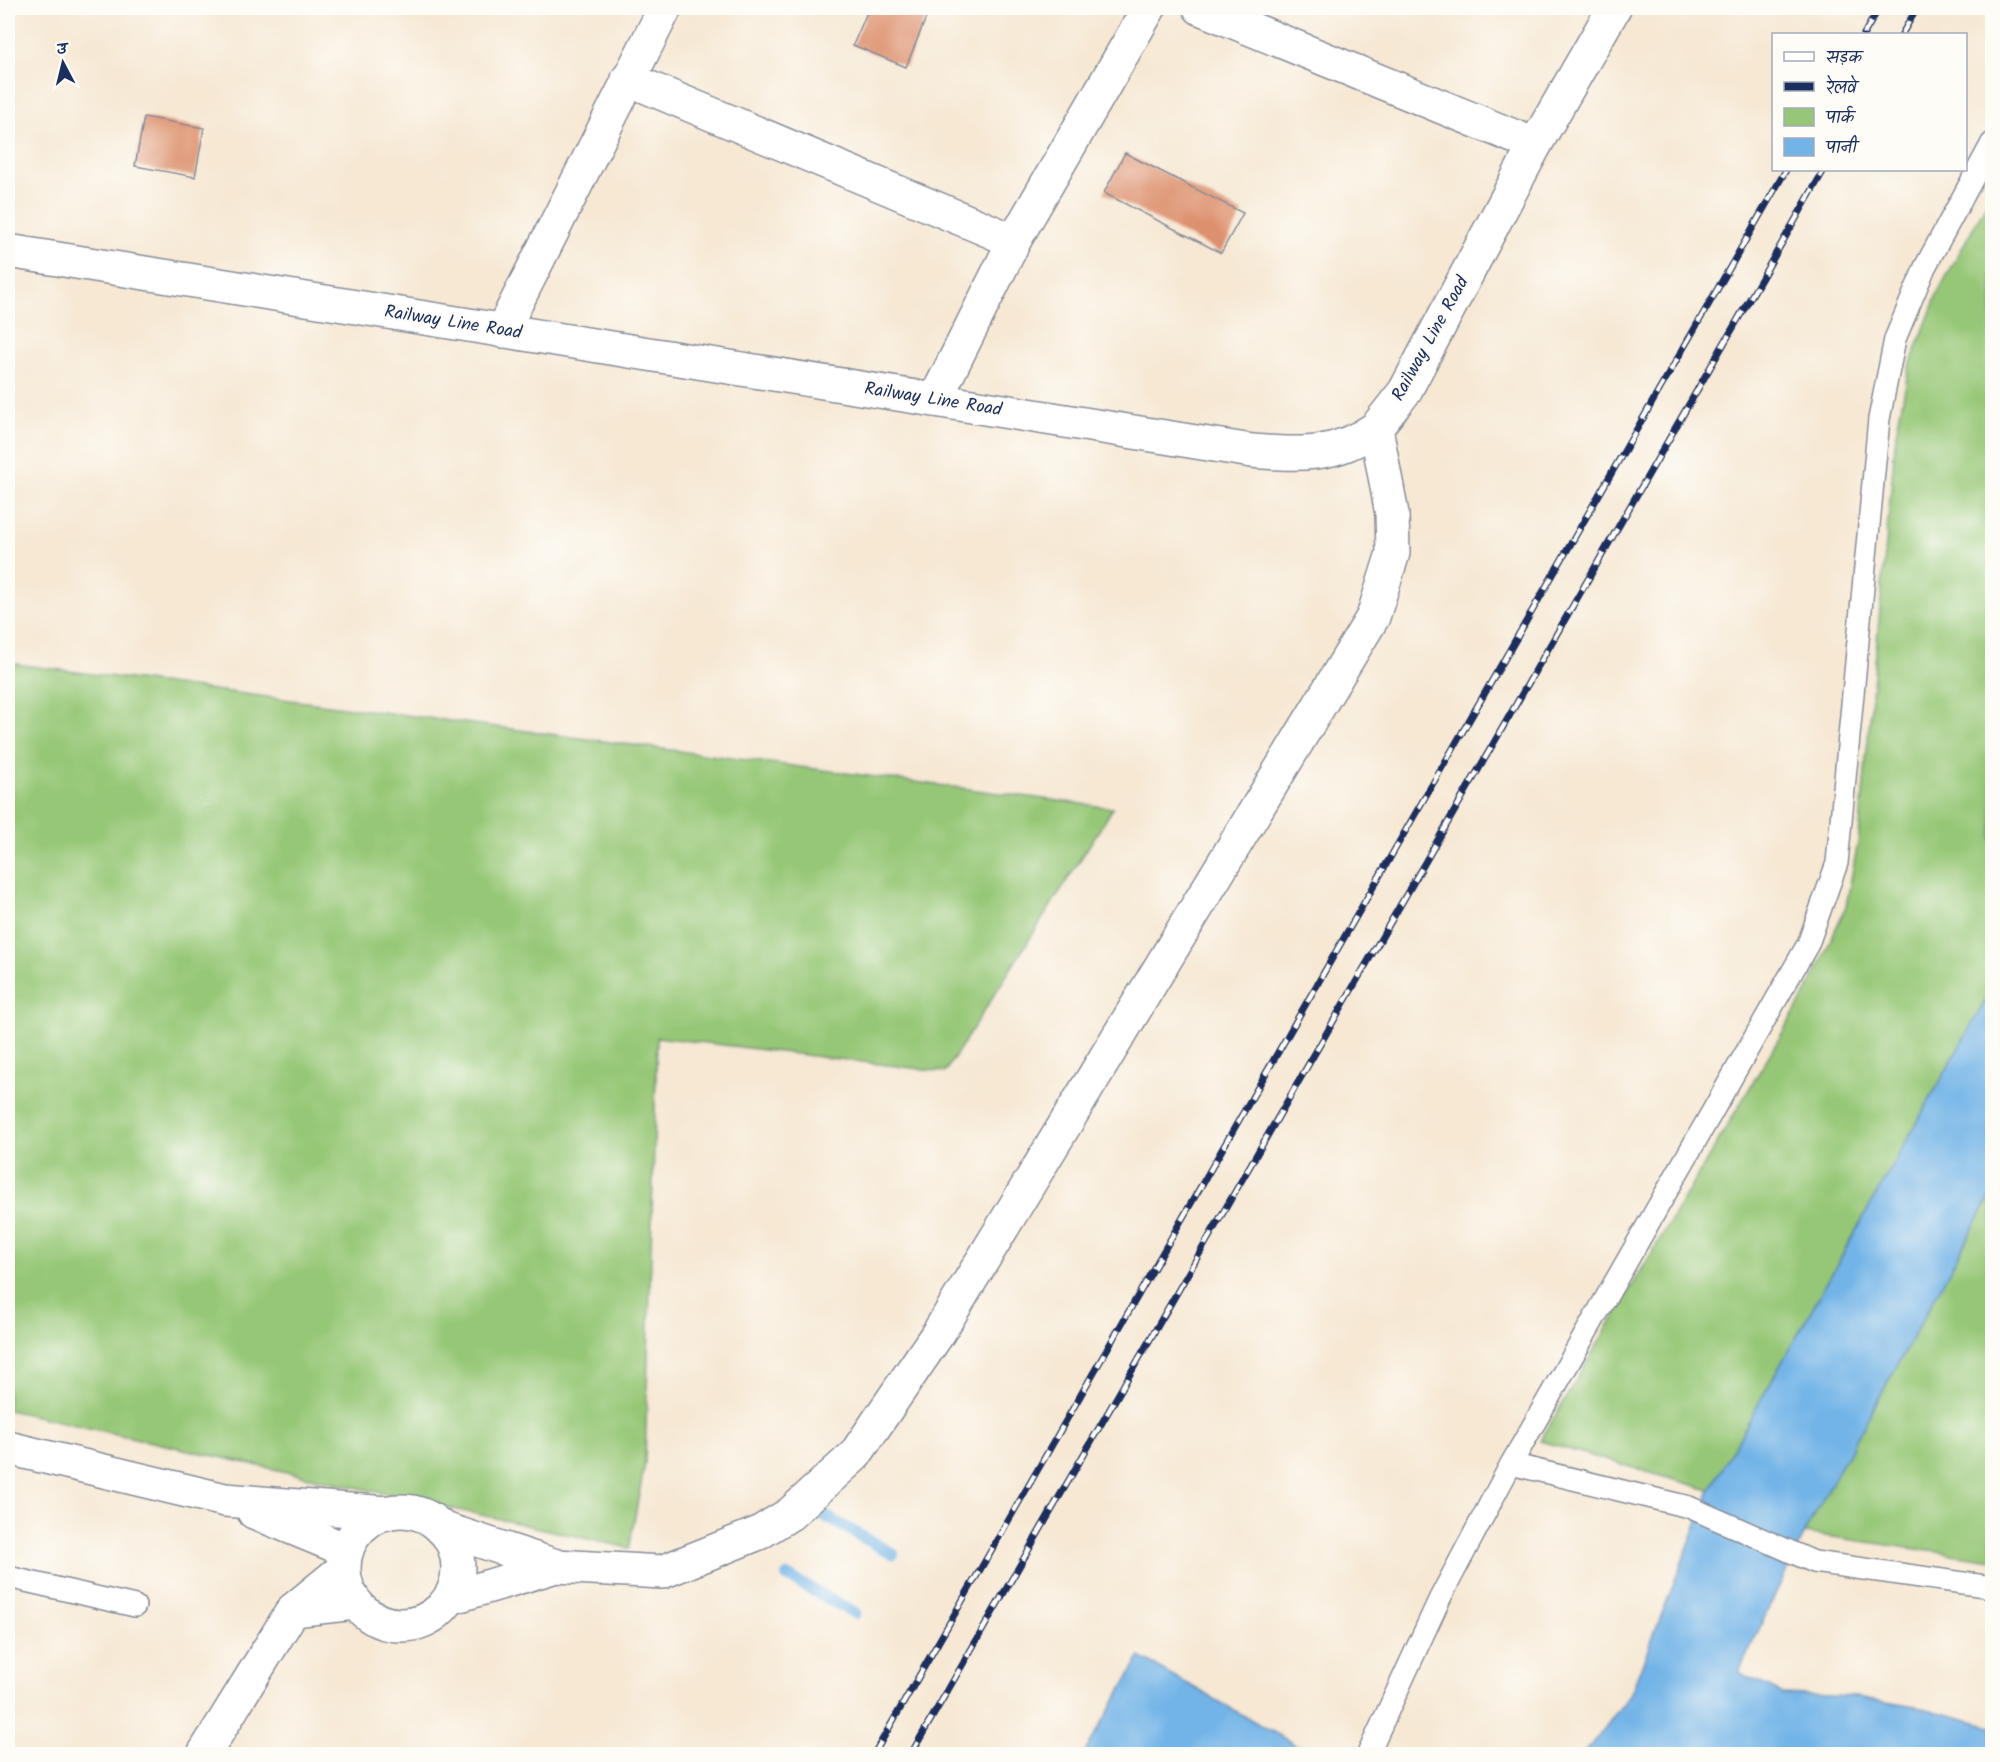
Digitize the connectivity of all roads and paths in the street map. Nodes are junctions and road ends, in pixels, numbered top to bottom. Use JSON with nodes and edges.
{"nodes":[{"id":1,"x":665,"y":8,"type":"edge"},
{"id":2,"x":1149,"y":8,"type":"edge"},
{"id":3,"x":1200,"y":8,"type":"edge"},
{"id":4,"x":1614,"y":8,"type":"edge"},
{"id":5,"x":628,"y":79,"type":"junction"},
{"id":6,"x":1992,"y":143,"type":"edge"},
{"id":7,"x":1535,"y":145,"type":"junction"},
{"id":8,"x":1014,"y":242,"type":"junction"},
{"id":9,"x":8,"y":251,"type":"edge"},
{"id":10,"x":502,"y":331,"type":"junction"},
{"id":11,"x":935,"y":400,"type":"junction"},
{"id":12,"x":1376,"y":428,"type":"junction"},
{"id":13,"x":8,"y":1448,"type":"edge"},
{"id":14,"x":1511,"y":1464,"type":"junction"},
{"id":15,"x":225,"y":1500,"type":"junction"},
{"id":16,"x":387,"y":1513,"type":"junction"},
{"id":17,"x":441,"y":1528,"type":"junction"},
{"id":18,"x":345,"y":1560,"type":"junction"},
{"id":19,"x":556,"y":1566,"type":"junction"},
{"id":20,"x":8,"y":1577,"type":"edge"},
{"id":21,"x":1992,"y":1587,"type":"edge"},
{"id":22,"x":450,"y":1598,"type":"junction"},
{"id":23,"x":356,"y":1603,"type":"junction"},
{"id":24,"x":135,"y":1606,"type":"dead end"},
{"id":25,"x":293,"y":1610,"type":"junction"},
{"id":26,"x":204,"y":1755,"type":"edge"},
{"id":27,"x":1368,"y":1755,"type":"edge"}],
"edges":[{"from":1,"to":5,"type":"street"},
{"from":2,"to":8,"type":"street"},
{"from":3,"to":7,"type":"street"},
{"from":4,"to":7,"type":"street","name":"Railway Line Road"},
{"from":5,"to":8,"type":"street"},
{"from":5,"to":10,"type":"street"},
{"from":6,"to":14,"type":"lane"},
{"from":7,"to":12,"type":"street","name":"Railway Line Road"},
{"from":8,"to":11,"type":"street"},
{"from":9,"to":10,"type":"street","name":"Railway Line Road"},
{"from":10,"to":11,"type":"street","name":"Railway Line Road"},
{"from":11,"to":12,"type":"street","name":"Railway Line Road"},
{"from":12,"to":19,"type":"street"},
{"from":13,"to":15,"type":"street"},
{"from":14,"to":21,"type":"lane"},
{"from":14,"to":27,"type":"lane"},
{"from":15,"to":16,"type":"street"},
{"from":15,"to":18,"type":"street"},
{"from":16,"to":17,"type":"street"},
{"from":16,"to":18,"type":"street"},
{"from":17,"to":19,"type":"street"},
{"from":17,"to":22,"type":"street"},
{"from":18,"to":23,"type":"street"},
{"from":18,"to":25,"type":"street"},
{"from":19,"to":22,"type":"street"},
{"from":20,"to":24,"type":"lane"},
{"from":22,"to":23,"type":"street"},
{"from":23,"to":25,"type":"street"},
{"from":25,"to":26,"type":"street"}]}
